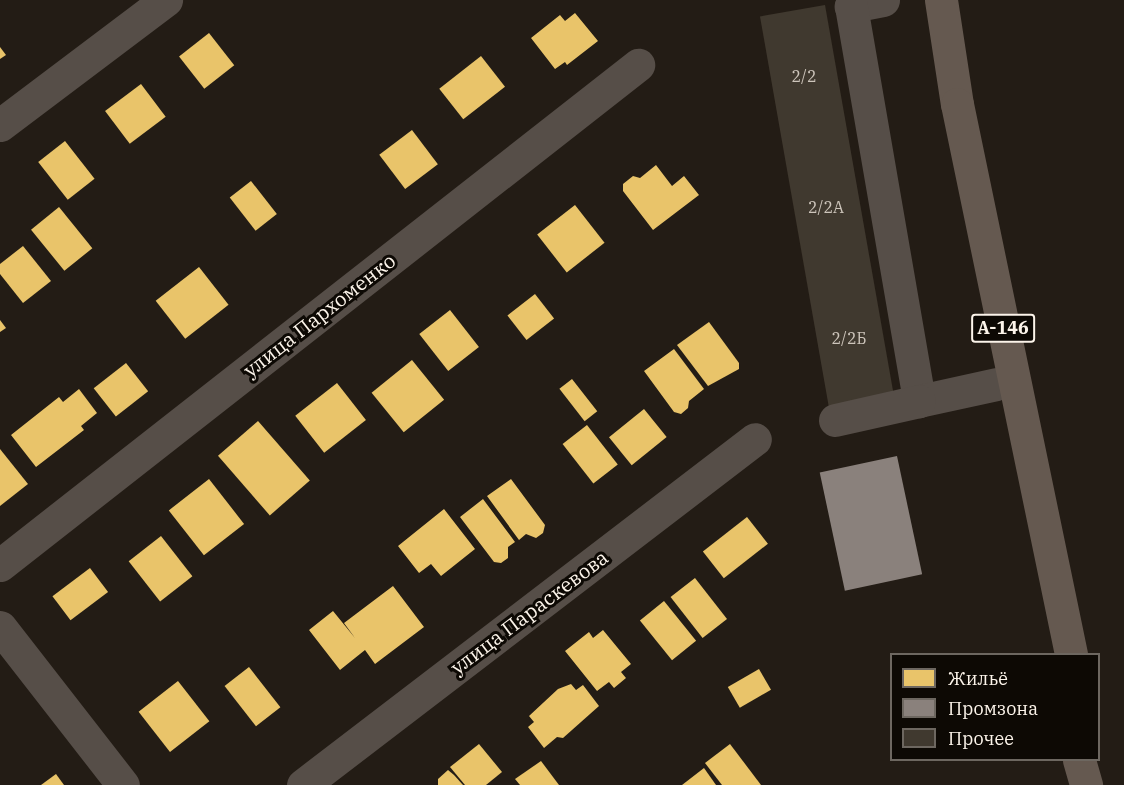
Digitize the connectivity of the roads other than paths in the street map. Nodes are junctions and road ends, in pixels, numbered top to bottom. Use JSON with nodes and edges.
{"nodes":[{"id":1,"x":166,"y":0,"type":"edge"},
{"id":2,"x":883,"y":0,"type":"edge"},
{"id":3,"x":924,"y":0,"type":"edge"},
{"id":4,"x":941,"y":0,"type":"edge"},
{"id":5,"x":638,"y":65,"type":"dead end"},
{"id":6,"x":0,"y":125,"type":"edge"},
{"id":7,"x":996,"y":384,"type":"junction"},
{"id":8,"x":920,"y":401,"type":"junction"},
{"id":9,"x":835,"y":420,"type":"dead end"},
{"id":10,"x":755,"y":439,"type":"dead end"},
{"id":11,"x":0,"y":565,"type":"edge"},
{"id":12,"x":0,"y":627,"type":"edge"},
{"id":13,"x":1052,"y":653,"type":"edge"},
{"id":14,"x":1071,"y":653,"type":"edge"},
{"id":15,"x":1080,"y":761,"type":"edge"},
{"id":16,"x":1099,"y":761,"type":"edge"},
{"id":17,"x":123,"y":785,"type":"edge"},
{"id":18,"x":303,"y":785,"type":"edge"},
{"id":19,"x":1086,"y":785,"type":"edge"},
{"id":20,"x":1105,"y":785,"type":"edge"}],
"edges":[{"from":1,"to":6,"type":"street"},
{"from":2,"to":8,"type":"street"},
{"from":3,"to":7,"type":"highway","number":"А-146"},
{"from":4,"to":14,"type":"highway","number":"А-146"},
{"from":5,"to":11,"type":"street","name":"улица Пархоменко"},
{"from":7,"to":8,"type":"street"},
{"from":7,"to":13,"type":"highway","number":"А-146"},
{"from":8,"to":9,"type":"street"},
{"from":10,"to":18,"type":"street","name":"улица Параскевова"},
{"from":12,"to":17,"type":"street"},
{"from":15,"to":19,"type":"highway"},
{"from":16,"to":20,"type":"highway"}]}
